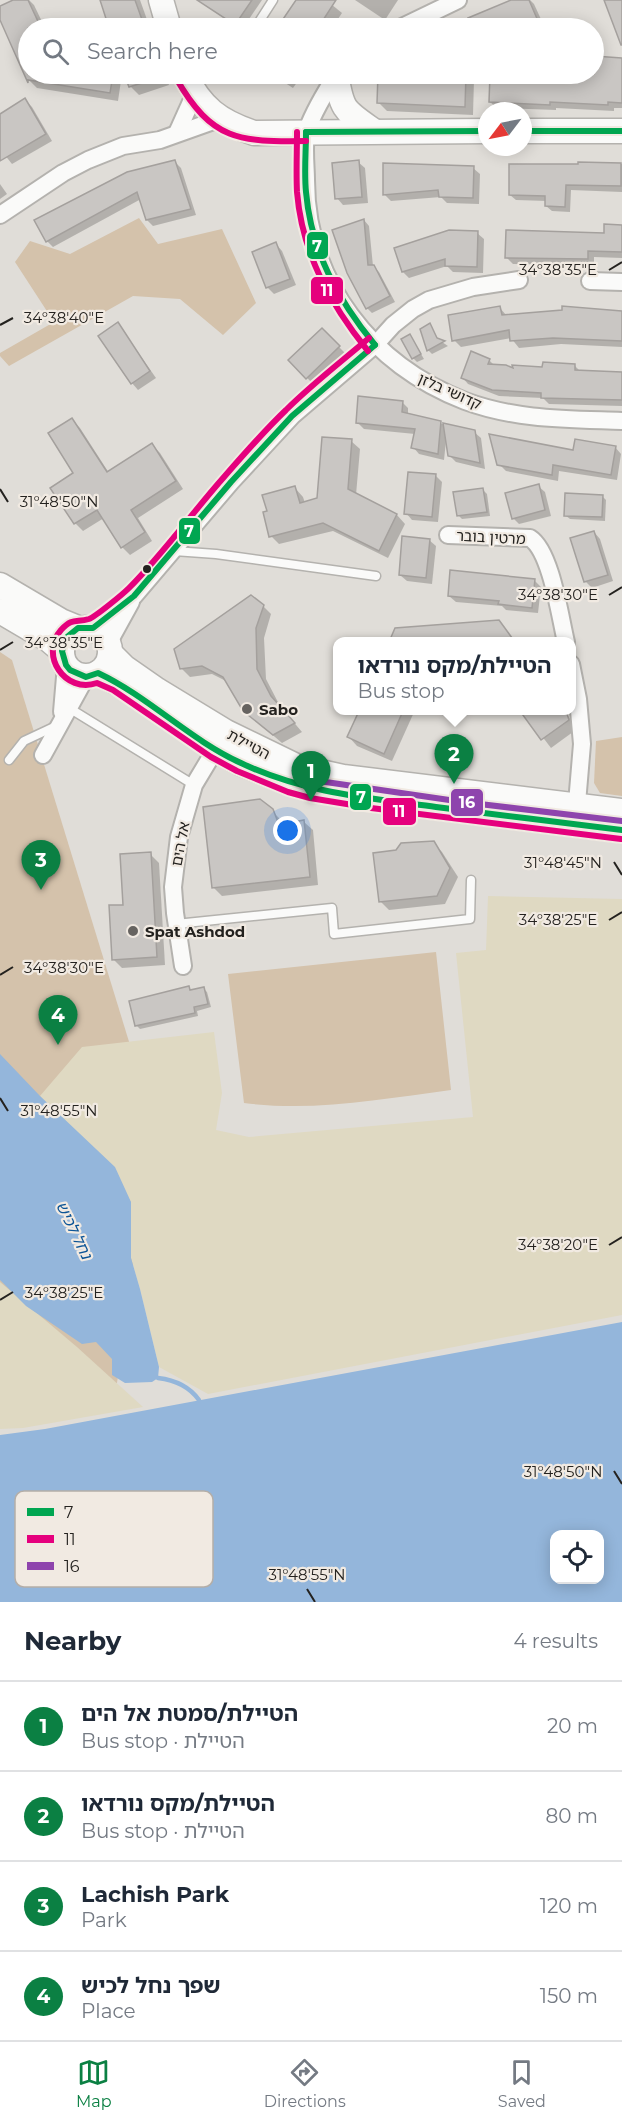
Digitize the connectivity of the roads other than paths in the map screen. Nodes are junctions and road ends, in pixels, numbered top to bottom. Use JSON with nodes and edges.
{"nodes":[{"id":1,"x":161,"y":0,"type":"edge"},
{"id":2,"x":273,"y":0,"type":"edge"},
{"id":3,"x":458,"y":0,"type":"edge"},
{"id":4,"x":167,"y":18,"type":"edge"},
{"id":5,"x":261,"y":18,"type":"edge"},
{"id":6,"x":421,"y":18,"type":"edge"},
{"id":7,"x":190,"y":84,"type":"edge"},
{"id":8,"x":191,"y":84,"type":"edge"},
{"id":9,"x":331,"y":84,"type":"edge"},
{"id":10,"x":338,"y":84,"type":"edge"},
{"id":11,"x":219,"y":118,"type":"junction"},
{"id":12,"x":374,"y":131,"type":"junction"},
{"id":13,"x":478,"y":131,"type":"edge"},
{"id":14,"x":532,"y":131,"type":"edge"},
{"id":15,"x":306,"y":132,"type":"junction"},
{"id":16,"x":622,"y":132,"type":"edge"},
{"id":17,"x":177,"y":133,"type":"junction"},
{"id":18,"x":0,"y":215,"type":"edge"},
{"id":19,"x":519,"y":280,"type":"dead end"},
{"id":20,"x":590,"y":281,"type":"dead end"},
{"id":21,"x":622,"y":282,"type":"edge"},
{"id":22,"x":375,"y":345,"type":"junction"},
{"id":23,"x":622,"y":421,"type":"edge"},
{"id":24,"x":448,"y":535,"type":"dead end"},
{"id":25,"x":172,"y":551,"type":"junction"},
{"id":26,"x":376,"y":576,"type":"dead end"},
{"id":27,"x":0,"y":585,"type":"edge"},
{"id":28,"x":0,"y":611,"type":"edge"},
{"id":29,"x":565,"y":637,"type":"edge"},
{"id":30,"x":88,"y":652,"type":"junction"},
{"id":31,"x":576,"y":692,"type":"edge"},
{"id":32,"x":69,"y":708,"type":"junction"},
{"id":33,"x":60,"y":724,"type":"junction"},
{"id":34,"x":220,"y":741,"type":"junction"},
{"id":35,"x":43,"y":755,"type":"dead end"},
{"id":36,"x":9,"y":760,"type":"dead end"},
{"id":37,"x":194,"y":785,"type":"junction"},
{"id":38,"x":622,"y":811,"type":"edge"},
{"id":39,"x":576,"y":815,"type":"junction"},
{"id":40,"x":622,"y":830,"type":"edge"},
{"id":41,"x":471,"y":880,"type":"dead end"},
{"id":42,"x":176,"y":924,"type":"junction"},
{"id":43,"x":183,"y":966,"type":"dead end"}],
"edges":[{"from":1,"to":4,"type":"main road"},
{"from":2,"to":5,"type":"lane"},
{"from":3,"to":6,"type":"street"},
{"from":7,"to":17,"type":"street"},
{"from":8,"to":11,"type":"main road"},
{"from":9,"to":15,"type":"street"},
{"from":10,"to":12,"type":"main road"},
{"from":11,"to":15,"type":"main road"},
{"from":11,"to":17,"type":"street"},
{"from":12,"to":13,"type":"main road"},
{"from":12,"to":15,"type":"main road"},
{"from":14,"to":16,"type":"main road"},
{"from":15,"to":22,"type":"street","name":"קדושי בלזן"},
{"from":17,"to":18,"type":"street"},
{"from":19,"to":22,"type":"street"},
{"from":20,"to":21,"type":"street"},
{"from":22,"to":23,"type":"street","name":"קדושי בלזן"},
{"from":22,"to":25,"type":"street"},
{"from":24,"to":29,"type":"street","name":"מרטין בובר"},
{"from":25,"to":26,"type":"lane"},
{"from":25,"to":30,"type":"street"},
{"from":27,"to":30,"type":"main road"},
{"from":28,"to":30,"type":"main road"},
{"from":30,"to":32,"type":"street"},
{"from":30,"to":33,"type":"street"},
{"from":30,"to":34,"type":"main road","name":"הטיילת"},
{"from":31,"to":39,"type":"street"},
{"from":32,"to":33,"type":"street"},
{"from":32,"to":37,"type":"lane"},
{"from":33,"to":35,"type":"street"},
{"from":33,"to":36,"type":"lane"},
{"from":34,"to":37,"type":"street","name":"אל הים"},
{"from":34,"to":39,"type":"main road","name":"הטיילת"},
{"from":37,"to":42,"type":"street","name":"אל הים"},
{"from":38,"to":39,"type":"main road","name":"הטיילת"},
{"from":39,"to":40,"type":"main road","name":"הטיילת"},
{"from":41,"to":42,"type":"lane"},
{"from":42,"to":43,"type":"street","name":"אל הים"}]}
